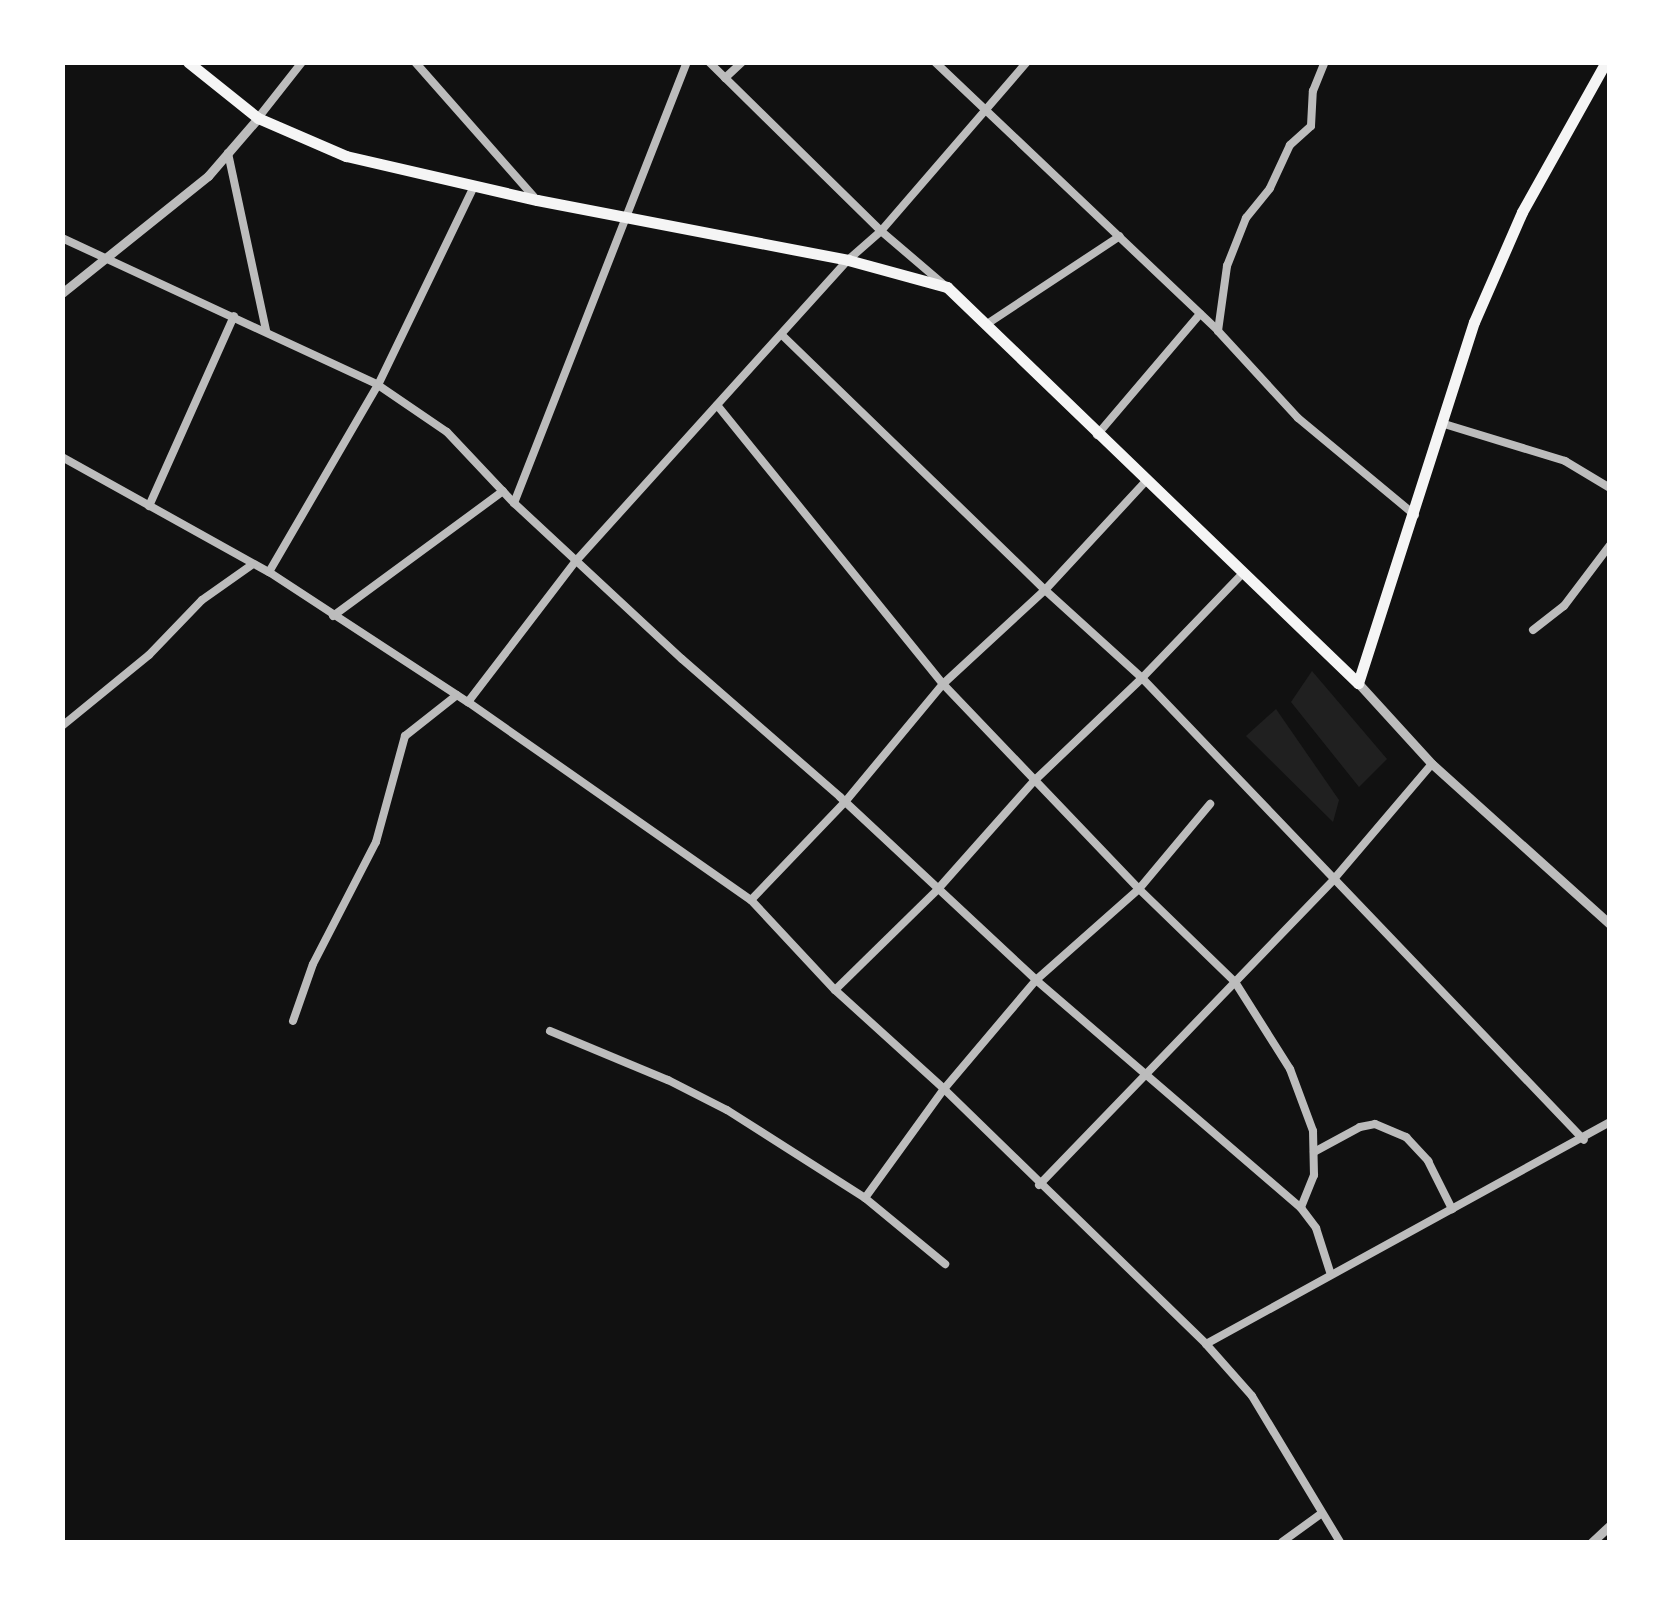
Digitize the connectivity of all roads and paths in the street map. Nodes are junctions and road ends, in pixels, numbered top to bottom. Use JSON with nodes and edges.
{"nodes":[{"id":1,"x":188,"y":62,"type":"edge"},
{"id":2,"x":302,"y":62,"type":"edge"},
{"id":3,"x":414,"y":62,"type":"edge"},
{"id":4,"x":688,"y":62,"type":"edge"},
{"id":5,"x":709,"y":62,"type":"edge"},
{"id":6,"x":742,"y":62,"type":"edge"},
{"id":7,"x":935,"y":62,"type":"edge"},
{"id":8,"x":1027,"y":62,"type":"edge"},
{"id":9,"x":1326,"y":62,"type":"edge"},
{"id":10,"x":1606,"y":62,"type":"edge"},
{"id":11,"x":725,"y":78,"type":"junction"},
{"id":12,"x":985,"y":111,"type":"junction"},
{"id":13,"x":258,"y":118,"type":"junction"},
{"id":14,"x":228,"y":154,"type":"junction"},
{"id":15,"x":474,"y":186,"type":"junction"},
{"id":16,"x":537,"y":200,"type":"junction"},
{"id":17,"x":627,"y":219,"type":"junction"},
{"id":18,"x":881,"y":231,"type":"junction"},
{"id":19,"x":1120,"y":236,"type":"junction"},
{"id":20,"x":62,"y":238,"type":"edge"},
{"id":21,"x":107,"y":257,"type":"junction"},
{"id":22,"x":848,"y":260,"type":"junction"},
{"id":23,"x":947,"y":287,"type":"junction"},
{"id":24,"x":62,"y":292,"type":"edge"},
{"id":25,"x":1200,"y":314,"type":"junction"},
{"id":26,"x":234,"y":316,"type":"junction"},
{"id":27,"x":987,"y":324,"type":"junction"},
{"id":28,"x":266,"y":331,"type":"junction"},
{"id":29,"x":1218,"y":331,"type":"junction"},
{"id":30,"x":783,"y":336,"type":"junction"},
{"id":31,"x":378,"y":386,"type":"junction"},
{"id":32,"x":717,"y":405,"type":"junction"},
{"id":33,"x":1441,"y":422,"type":"junction"},
{"id":34,"x":1097,"y":435,"type":"junction"},
{"id":35,"x":62,"y":457,"type":"edge"},
{"id":36,"x":1145,"y":482,"type":"junction"},
{"id":37,"x":1610,"y":488,"type":"edge"},
{"id":38,"x":503,"y":491,"type":"junction"},
{"id":39,"x":514,"y":502,"type":"junction"},
{"id":40,"x":149,"y":506,"type":"junction"},
{"id":41,"x":1415,"y":516,"type":"junction"},
{"id":42,"x":1610,"y":544,"type":"edge"},
{"id":43,"x":576,"y":562,"type":"junction"},
{"id":44,"x":253,"y":564,"type":"junction"},
{"id":45,"x":269,"y":572,"type":"junction"},
{"id":46,"x":1242,"y":574,"type":"junction"},
{"id":47,"x":1045,"y":590,"type":"junction"},
{"id":48,"x":333,"y":616,"type":"junction"},
{"id":49,"x":1533,"y":630,"type":"dead end"},
{"id":50,"x":1142,"y":678,"type":"junction"},
{"id":51,"x":1358,"y":683,"type":"junction"},
{"id":52,"x":944,"y":684,"type":"junction"},
{"id":53,"x":457,"y":695,"type":"junction"},
{"id":54,"x":468,"y":702,"type":"junction"},
{"id":55,"x":62,"y":726,"type":"edge"},
{"id":56,"x":1432,"y":764,"type":"junction"},
{"id":57,"x":1034,"y":781,"type":"junction"},
{"id":58,"x":845,"y":802,"type":"junction"},
{"id":59,"x":1210,"y":804,"type":"dead end"},
{"id":60,"x":1334,"y":880,"type":"junction"},
{"id":61,"x":938,"y":889,"type":"junction"},
{"id":62,"x":1138,"y":889,"type":"junction"},
{"id":63,"x":751,"y":900,"type":"junction"},
{"id":64,"x":1610,"y":924,"type":"edge"},
{"id":65,"x":1036,"y":980,"type":"junction"},
{"id":66,"x":1235,"y":982,"type":"junction"},
{"id":67,"x":835,"y":990,"type":"junction"},
{"id":68,"x":293,"y":1021,"type":"dead end"},
{"id":69,"x":550,"y":1031,"type":"dead end"},
{"id":70,"x":1144,"y":1072,"type":"junction"},
{"id":71,"x":944,"y":1088,"type":"junction"},
{"id":72,"x":1610,"y":1122,"type":"edge"},
{"id":73,"x":1584,"y":1140,"type":"junction"},
{"id":74,"x":1314,"y":1152,"type":"junction"},
{"id":75,"x":1039,"y":1185,"type":"junction"},
{"id":76,"x":865,"y":1198,"type":"junction"},
{"id":77,"x":1301,"y":1208,"type":"junction"},
{"id":78,"x":1452,"y":1208,"type":"junction"},
{"id":79,"x":945,"y":1264,"type":"dead end"},
{"id":80,"x":1330,"y":1272,"type":"junction"},
{"id":81,"x":1206,"y":1344,"type":"junction"},
{"id":82,"x":1322,"y":1513,"type":"junction"},
{"id":83,"x":1610,"y":1525,"type":"edge"},
{"id":84,"x":1282,"y":1542,"type":"edge"},
{"id":85,"x":1340,"y":1542,"type":"edge"},
{"id":86,"x":1592,"y":1542,"type":"edge"}],
"edges":[{"from":1,"to":13,"type":"main road"},
{"from":2,"to":13,"type":"street"},
{"from":3,"to":16,"type":"street"},
{"from":4,"to":17,"type":"street"},
{"from":5,"to":11,"type":"street"},
{"from":6,"to":11,"type":"street"},
{"from":7,"to":12,"type":"street"},
{"from":8,"to":12,"type":"street"},
{"from":9,"to":29,"type":"street"},
{"from":10,"to":33,"type":"main road"},
{"from":11,"to":18,"type":"street"},
{"from":12,"to":18,"type":"street"},
{"from":12,"to":19,"type":"street"},
{"from":13,"to":14,"type":"street"},
{"from":13,"to":15,"type":"main road"},
{"from":14,"to":21,"type":"street"},
{"from":14,"to":28,"type":"street"},
{"from":15,"to":16,"type":"main road"},
{"from":15,"to":31,"type":"street"},
{"from":16,"to":17,"type":"main road"},
{"from":17,"to":22,"type":"main road"},
{"from":17,"to":39,"type":"street"},
{"from":18,"to":22,"type":"street"},
{"from":18,"to":23,"type":"street"},
{"from":19,"to":25,"type":"street"},
{"from":19,"to":27,"type":"street"},
{"from":20,"to":21,"type":"street"},
{"from":21,"to":24,"type":"street"},
{"from":21,"to":26,"type":"street"},
{"from":22,"to":23,"type":"main road"},
{"from":22,"to":30,"type":"street"},
{"from":23,"to":27,"type":"main road"},
{"from":25,"to":29,"type":"street"},
{"from":25,"to":34,"type":"street"},
{"from":26,"to":28,"type":"street"},
{"from":26,"to":40,"type":"street"},
{"from":27,"to":34,"type":"main road"},
{"from":28,"to":31,"type":"street"},
{"from":29,"to":41,"type":"street"},
{"from":30,"to":32,"type":"street"},
{"from":30,"to":47,"type":"street"},
{"from":31,"to":38,"type":"street"},
{"from":31,"to":45,"type":"street"},
{"from":32,"to":43,"type":"street"},
{"from":32,"to":52,"type":"street"},
{"from":33,"to":37,"type":"street"},
{"from":33,"to":41,"type":"main road"},
{"from":34,"to":36,"type":"main road"},
{"from":35,"to":40,"type":"street"},
{"from":36,"to":46,"type":"main road"},
{"from":36,"to":47,"type":"street"},
{"from":38,"to":39,"type":"street"},
{"from":38,"to":48,"type":"street"},
{"from":39,"to":43,"type":"street"},
{"from":40,"to":44,"type":"street"},
{"from":41,"to":51,"type":"main road"},
{"from":42,"to":49,"type":"street"},
{"from":43,"to":54,"type":"street"},
{"from":43,"to":58,"type":"street"},
{"from":44,"to":45,"type":"street"},
{"from":44,"to":55,"type":"street"},
{"from":45,"to":48,"type":"street"},
{"from":46,"to":50,"type":"street"},
{"from":46,"to":51,"type":"main road"},
{"from":47,"to":50,"type":"street"},
{"from":47,"to":52,"type":"street"},
{"from":48,"to":53,"type":"street"},
{"from":50,"to":57,"type":"street"},
{"from":50,"to":60,"type":"street"},
{"from":51,"to":56,"type":"street"},
{"from":52,"to":57,"type":"street"},
{"from":52,"to":58,"type":"street"},
{"from":53,"to":54,"type":"street"},
{"from":53,"to":68,"type":"street"},
{"from":54,"to":63,"type":"street"},
{"from":56,"to":60,"type":"street"},
{"from":56,"to":64,"type":"street"},
{"from":57,"to":61,"type":"street"},
{"from":57,"to":62,"type":"street"},
{"from":58,"to":61,"type":"street"},
{"from":58,"to":63,"type":"street"},
{"from":59,"to":62,"type":"street"},
{"from":60,"to":66,"type":"street"},
{"from":60,"to":73,"type":"street"},
{"from":61,"to":65,"type":"street"},
{"from":61,"to":67,"type":"street"},
{"from":62,"to":65,"type":"street"},
{"from":62,"to":66,"type":"street"},
{"from":63,"to":67,"type":"street"},
{"from":65,"to":70,"type":"street"},
{"from":65,"to":71,"type":"street"},
{"from":66,"to":70,"type":"street"},
{"from":66,"to":74,"type":"street"},
{"from":67,"to":71,"type":"street"},
{"from":69,"to":76,"type":"street"},
{"from":70,"to":75,"type":"street"},
{"from":70,"to":77,"type":"street"},
{"from":71,"to":75,"type":"street"},
{"from":71,"to":76,"type":"street"},
{"from":72,"to":73,"type":"street"},
{"from":73,"to":78,"type":"street"},
{"from":74,"to":77,"type":"street"},
{"from":74,"to":78,"type":"street"},
{"from":75,"to":81,"type":"street"},
{"from":76,"to":79,"type":"street"},
{"from":77,"to":80,"type":"street"},
{"from":78,"to":80,"type":"street"},
{"from":80,"to":81,"type":"street"},
{"from":81,"to":82,"type":"street"},
{"from":82,"to":84,"type":"street"},
{"from":82,"to":85,"type":"street"},
{"from":83,"to":86,"type":"street"}]}
